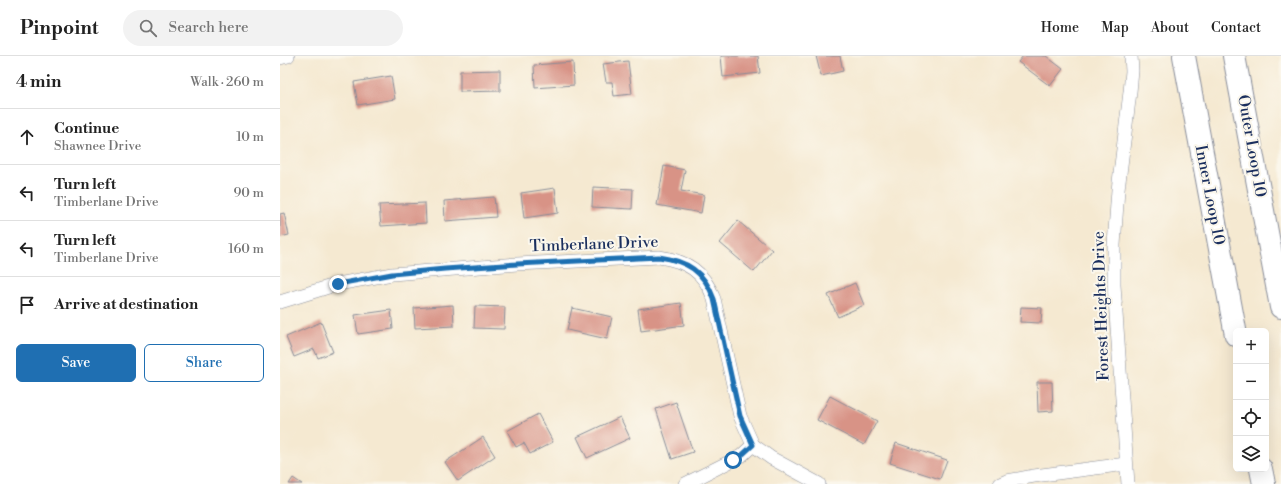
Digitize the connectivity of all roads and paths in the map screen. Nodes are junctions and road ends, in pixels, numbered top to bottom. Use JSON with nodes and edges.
{"nodes":[{"id":1,"x":288,"y":56,"type":"edge"},
{"id":2,"x":1131,"y":56,"type":"edge"},
{"id":3,"x":1184,"y":56,"type":"edge"},
{"id":4,"x":1234,"y":56,"type":"edge"},
{"id":5,"x":280,"y":58,"type":"edge"},
{"id":6,"x":280,"y":302,"type":"edge"},
{"id":7,"x":1281,"y":307,"type":"edge"},
{"id":8,"x":1235,"y":328,"type":"edge"},
{"id":9,"x":753,"y":445,"type":"junction"},
{"id":10,"x":1126,"y":464,"type":"junction"},
{"id":11,"x":1262,"y":472,"type":"edge"},
{"id":12,"x":685,"y":484,"type":"edge"},
{"id":13,"x":819,"y":484,"type":"edge"},
{"id":14,"x":1000,"y":484,"type":"edge"},
{"id":15,"x":1128,"y":484,"type":"edge"},
{"id":16,"x":1264,"y":484,"type":"edge"}],
"edges":[{"from":1,"to":5,"type":"street"},
{"from":2,"to":10,"type":"street","name":"Forest Heights Drive"},
{"from":3,"to":8,"type":"highway","name":"Inner Loop 10"},
{"from":4,"to":7,"type":"highway","name":"Outer Loop 10"},
{"from":6,"to":9,"type":"street","name":"Timberlane Drive"},
{"from":9,"to":12,"type":"street"},
{"from":9,"to":13,"type":"street"},
{"from":10,"to":14,"type":"street"},
{"from":10,"to":15,"type":"street","name":"Forest Heights Drive"},
{"from":11,"to":16,"type":"highway"}]}
